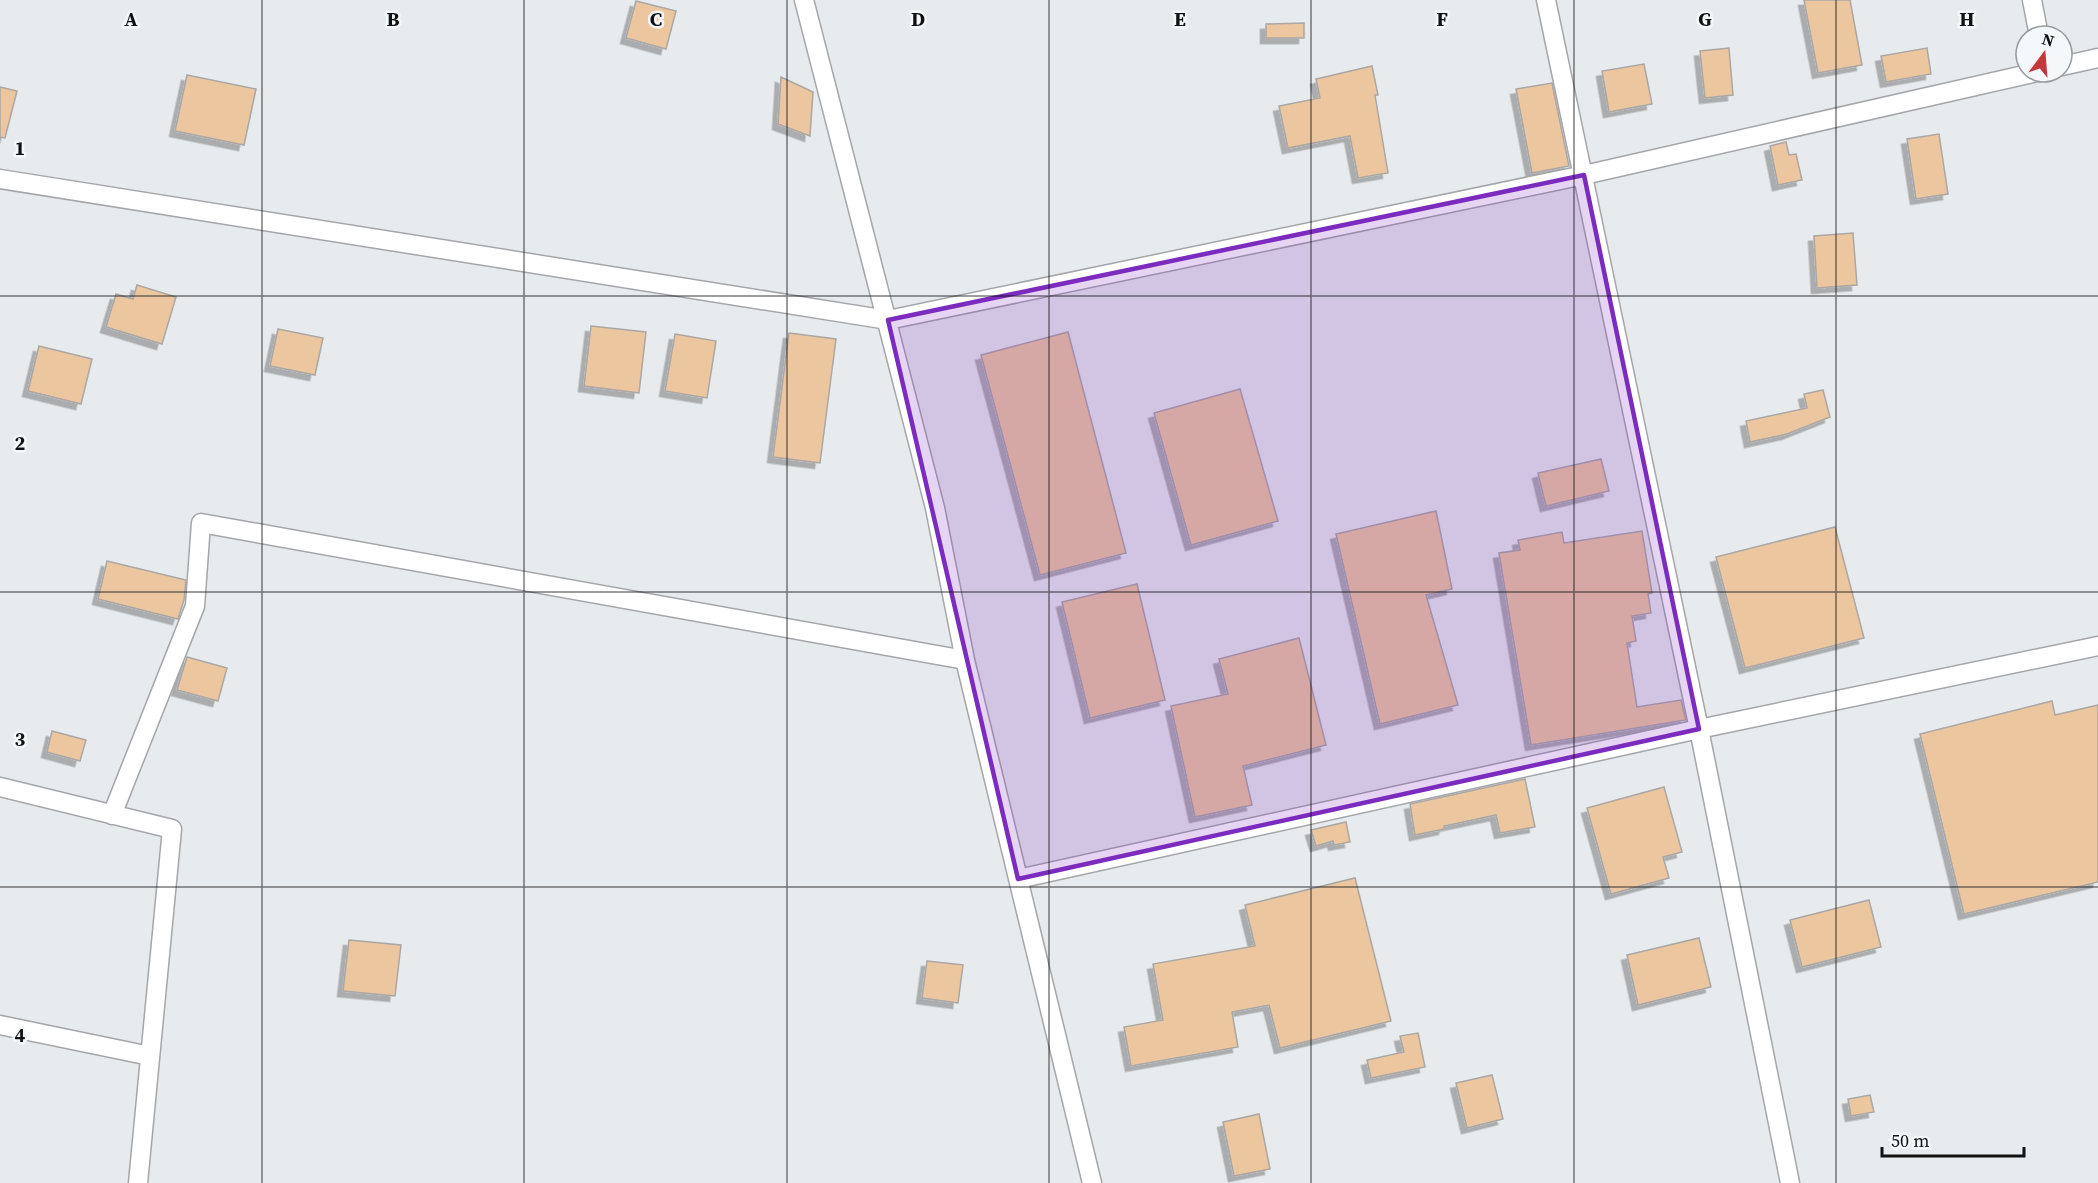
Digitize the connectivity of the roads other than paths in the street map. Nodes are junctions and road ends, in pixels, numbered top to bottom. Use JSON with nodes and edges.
{"nodes":[{"id":1,"x":804,"y":0,"type":"edge"},
{"id":2,"x":1546,"y":0,"type":"edge"},
{"id":3,"x":2032,"y":0,"type":"edge"},
{"id":4,"x":2037,"y":24,"type":"edge"},
{"id":5,"x":2098,"y":58,"type":"edge"},
{"id":6,"x":2074,"y":63,"type":"edge"},
{"id":7,"x":2014,"y":77,"type":"edge"},
{"id":8,"x":1584,"y":176,"type":"junction"},
{"id":9,"x":0,"y":179,"type":"edge"},
{"id":10,"x":888,"y":320,"type":"junction"},
{"id":11,"x":2098,"y":646,"type":"edge"},
{"id":12,"x":965,"y":660,"type":"junction"},
{"id":13,"x":1699,"y":729,"type":"junction"},
{"id":14,"x":0,"y":787,"type":"edge"},
{"id":15,"x":112,"y":814,"type":"junction"},
{"id":16,"x":1018,"y":879,"type":"junction"},
{"id":17,"x":0,"y":1024,"type":"edge"},
{"id":18,"x":150,"y":1056,"type":"junction"},
{"id":19,"x":138,"y":1183,"type":"edge"},
{"id":20,"x":1092,"y":1183,"type":"edge"},
{"id":21,"x":1790,"y":1183,"type":"edge"}],
"edges":[{"from":1,"to":10,"type":"street"},
{"from":2,"to":8,"type":"street"},
{"from":3,"to":4,"type":"street"},
{"from":5,"to":6,"type":"street"},
{"from":7,"to":8,"type":"street"},
{"from":8,"to":10,"type":"street"},
{"from":8,"to":13,"type":"street"},
{"from":9,"to":10,"type":"street"},
{"from":10,"to":12,"type":"street"},
{"from":11,"to":13,"type":"street"},
{"from":12,"to":15,"type":"street"},
{"from":12,"to":16,"type":"street"},
{"from":13,"to":16,"type":"street"},
{"from":13,"to":21,"type":"street"},
{"from":14,"to":15,"type":"street"},
{"from":15,"to":18,"type":"street"},
{"from":16,"to":20,"type":"street"},
{"from":17,"to":18,"type":"street"},
{"from":18,"to":19,"type":"street"}]}
